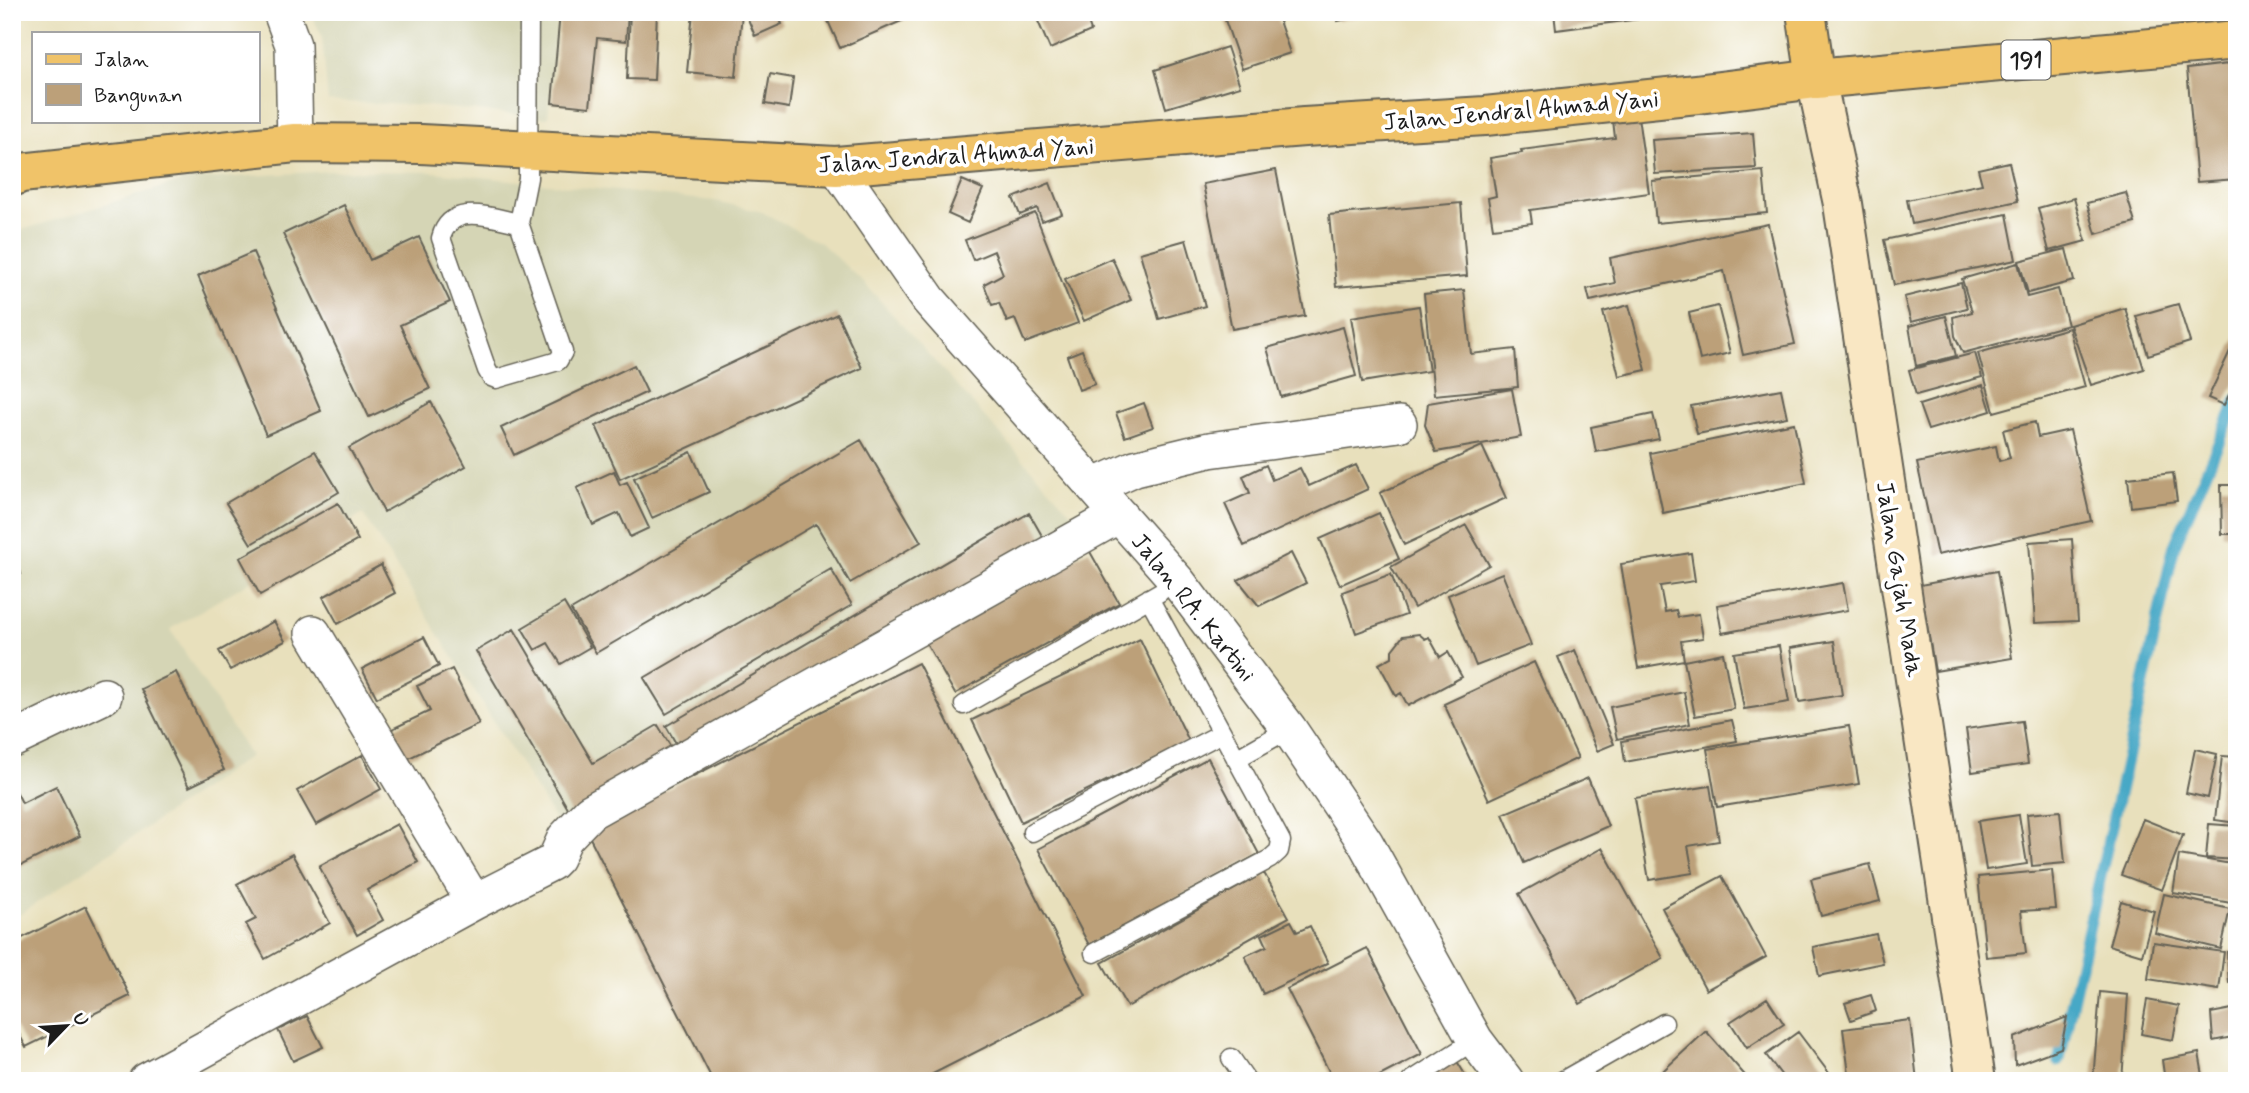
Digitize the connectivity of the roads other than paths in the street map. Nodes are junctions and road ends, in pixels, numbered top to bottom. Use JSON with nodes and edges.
{"nodes":[{"id":1,"x":281,"y":12,"type":"edge"},
{"id":2,"x":528,"y":12,"type":"edge"},
{"id":3,"x":1806,"y":12,"type":"edge"},
{"id":4,"x":2237,"y":40,"type":"edge"},
{"id":5,"x":1816,"y":79,"type":"junction"},
{"id":6,"x":295,"y":143,"type":"junction"},
{"id":7,"x":528,"y":150,"type":"junction"},
{"id":8,"x":836,"y":166,"type":"junction"},
{"id":9,"x":15,"y":170,"type":"edge"},
{"id":10,"x":519,"y":223,"type":"junction"},
{"id":11,"x":1399,"y":424,"type":"dead end"},
{"id":12,"x":1095,"y":486,"type":"junction"},
{"id":13,"x":1119,"y":515,"type":"junction"},
{"id":14,"x":1164,"y":590,"type":"junction"},
{"id":15,"x":313,"y":633,"type":"dead end"},
{"id":16,"x":104,"y":696,"type":"dead end"},
{"id":17,"x":964,"y":705,"type":"dead end"},
{"id":18,"x":1289,"y":729,"type":"junction"},
{"id":19,"x":1222,"y":733,"type":"junction"},
{"id":20,"x":12,"y":740,"type":"edge"},
{"id":21,"x":1236,"y":760,"type":"junction"},
{"id":22,"x":1032,"y":832,"type":"dead end"},
{"id":23,"x":474,"y":902,"type":"junction"},
{"id":24,"x":1094,"y":953,"type":"dead end"},
{"id":25,"x":1664,"y":1023,"type":"dead end"},
{"id":26,"x":1475,"y":1040,"type":"junction"},
{"id":27,"x":1231,"y":1058,"type":"dead end"},
{"id":28,"x":146,"y":1081,"type":"edge"},
{"id":29,"x":1247,"y":1081,"type":"edge"},
{"id":30,"x":1411,"y":1081,"type":"edge"},
{"id":31,"x":1506,"y":1081,"type":"edge"},
{"id":32,"x":1562,"y":1081,"type":"edge"},
{"id":33,"x":1976,"y":1081,"type":"edge"}],
"edges":[{"from":1,"to":6,"type":"street"},
{"from":2,"to":7,"type":"lane"},
{"from":3,"to":5,"type":"main road"},
{"from":4,"to":5,"type":"main road","number":"191"},
{"from":5,"to":8,"type":"main road","name":"Jalan Jendral Ahmad Yani"},
{"from":5,"to":33,"type":"street","name":"Jalan Gajah Mada"},
{"from":6,"to":7,"type":"main road","name":"Jalan Jendral Ahmad Yani"},
{"from":6,"to":9,"type":"main road","name":"Jalan Jendral Ahmad Yani"},
{"from":7,"to":8,"type":"main road","name":"Jalan Jendral Ahmad Yani"},
{"from":7,"to":10,"type":"lane"},
{"from":8,"to":12,"type":"street","name":"Jalan RA. Kartini"},
{"from":10,"to":10,"type":"lane"},
{"from":11,"to":12,"type":"street"},
{"from":12,"to":13,"type":"street","name":"Jalan RA. Kartini"},
{"from":13,"to":14,"type":"street","name":"Jalan RA. Kartini"},
{"from":13,"to":23,"type":"street"},
{"from":14,"to":17,"type":"lane"},
{"from":14,"to":18,"type":"street","name":"Jalan RA. Kartini"},
{"from":14,"to":19,"type":"lane"},
{"from":15,"to":23,"type":"street"},
{"from":16,"to":20,"type":"street"},
{"from":18,"to":21,"type":"lane"},
{"from":18,"to":26,"type":"street","name":"Jalan RA. Kartini"},
{"from":19,"to":21,"type":"lane"},
{"from":19,"to":22,"type":"lane"},
{"from":21,"to":24,"type":"lane"},
{"from":23,"to":28,"type":"street"},
{"from":25,"to":32,"type":"lane"},
{"from":26,"to":30,"type":"lane"},
{"from":26,"to":31,"type":"street","name":"Jalan RA. Kartini"},
{"from":27,"to":29,"type":"lane"}]}
